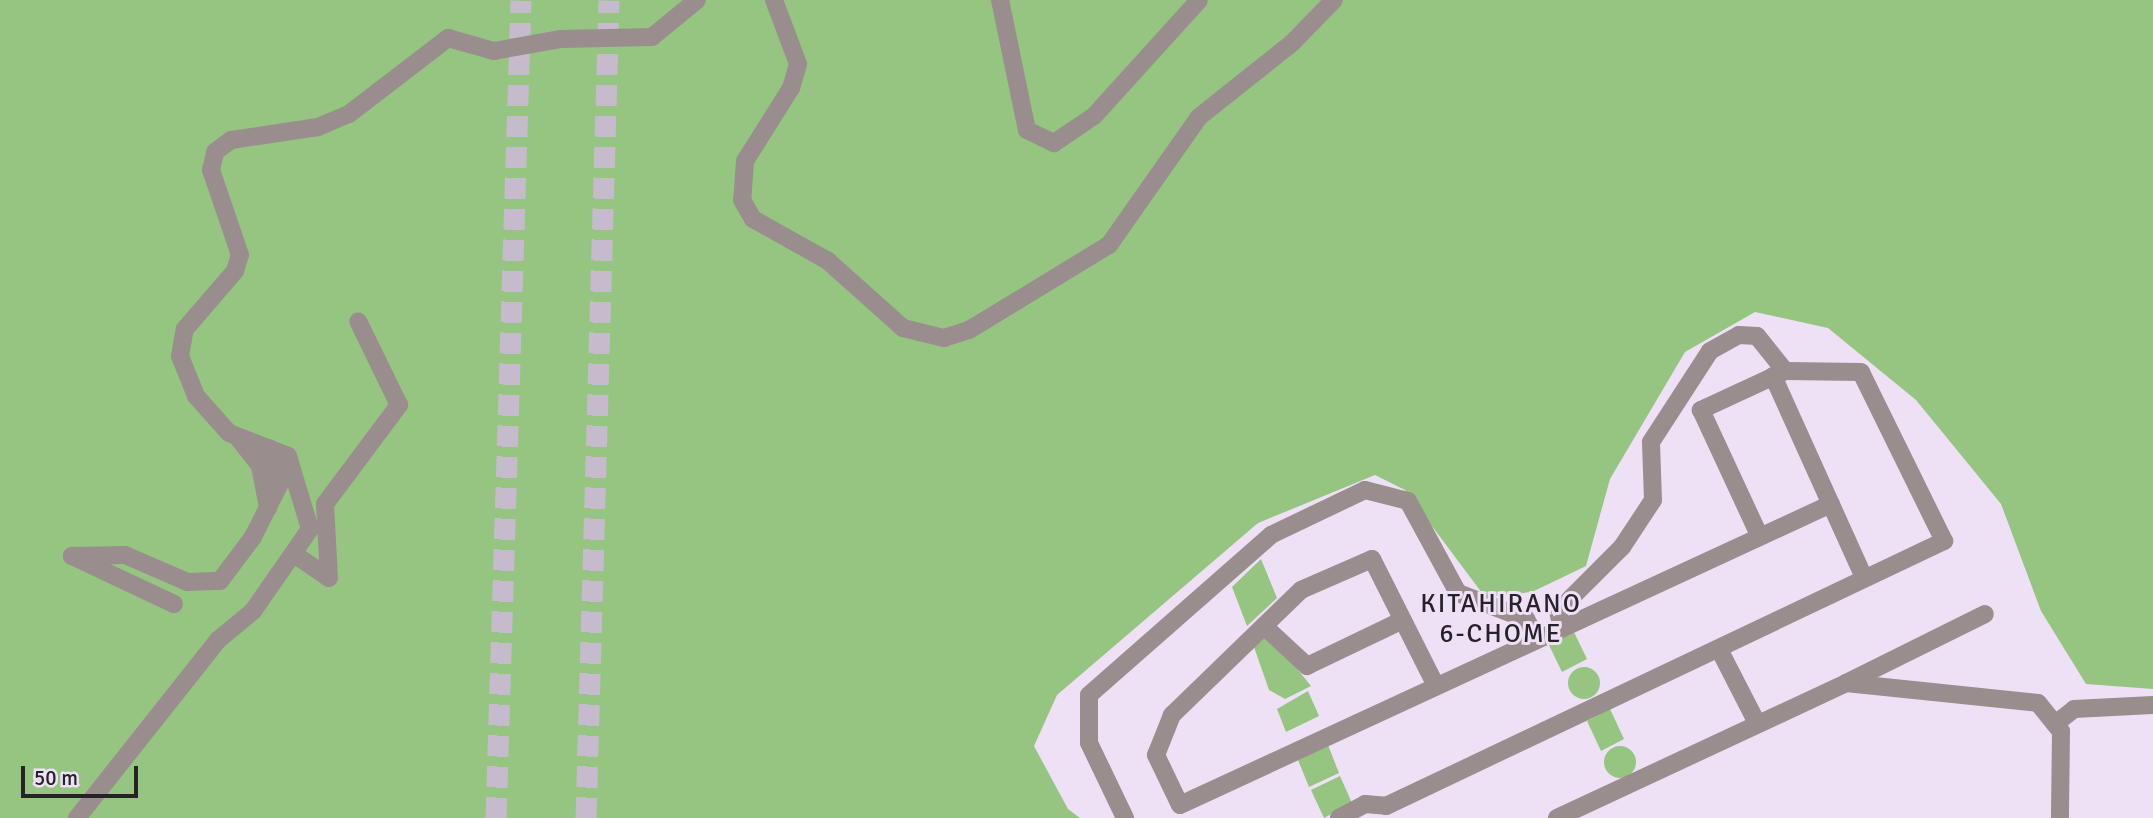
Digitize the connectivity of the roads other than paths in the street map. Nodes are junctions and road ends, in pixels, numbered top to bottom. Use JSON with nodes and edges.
{"nodes":[{"id":1,"x":697,"y":0,"type":"edge"},
{"id":2,"x":774,"y":0,"type":"edge"},
{"id":3,"x":1000,"y":0,"type":"edge"},
{"id":4,"x":1199,"y":0,"type":"edge"},
{"id":5,"x":1334,"y":0,"type":"edge"},
{"id":6,"x":358,"y":321,"type":"dead end"},
{"id":7,"x":1779,"y":373,"type":"junction"},
{"id":8,"x":239,"y":439,"type":"junction"},
{"id":9,"x":269,"y":448,"type":"junction"},
{"id":10,"x":1831,"y":504,"type":"junction"},
{"id":11,"x":268,"y":509,"type":"junction"},
{"id":12,"x":1758,"y":533,"type":"junction"},
{"id":13,"x":293,"y":554,"type":"junction"},
{"id":14,"x":1864,"y":578,"type":"junction"},
{"id":15,"x":174,"y":604,"type":"dead end"},
{"id":16,"x":1985,"y":614,"type":"dead end"},
{"id":17,"x":1403,"y":620,"type":"junction"},
{"id":18,"x":1561,"y":625,"type":"junction"},
{"id":19,"x":1264,"y":626,"type":"junction"},
{"id":20,"x":1536,"y":637,"type":"junction"},
{"id":21,"x":1720,"y":651,"type":"junction"},
{"id":22,"x":1846,"y":683,"type":"junction"},
{"id":23,"x":1435,"y":684,"type":"junction"},
{"id":24,"x":2153,"y":705,"type":"edge"},
{"id":25,"x":1757,"y":723,"type":"junction"},
{"id":26,"x":2055,"y":724,"type":"junction"},
{"id":27,"x":77,"y":818,"type":"edge"},
{"id":28,"x":1125,"y":818,"type":"edge"},
{"id":29,"x":1339,"y":818,"type":"edge"},
{"id":30,"x":1557,"y":818,"type":"edge"},
{"id":31,"x":2060,"y":818,"type":"edge"}],
"edges":[{"from":1,"to":8,"type":"street"},
{"from":2,"to":5,"type":"street"},
{"from":3,"to":4,"type":"street"},
{"from":6,"to":13,"type":"street"},
{"from":7,"to":10,"type":"street"},
{"from":7,"to":12,"type":"street"},
{"from":7,"to":14,"type":"street"},
{"from":7,"to":18,"type":"street"},
{"from":8,"to":9,"type":"street"},
{"from":8,"to":11,"type":"street"},
{"from":9,"to":11,"type":"street"},
{"from":9,"to":13,"type":"street"},
{"from":10,"to":12,"type":"street"},
{"from":10,"to":14,"type":"street"},
{"from":11,"to":15,"type":"street"},
{"from":12,"to":18,"type":"street"},
{"from":13,"to":27,"type":"street"},
{"from":14,"to":21,"type":"street"},
{"from":16,"to":22,"type":"street"},
{"from":17,"to":19,"type":"street"},
{"from":17,"to":19,"type":"street"},
{"from":17,"to":23,"type":"street"},
{"from":18,"to":20,"type":"street"},
{"from":19,"to":23,"type":"street"},
{"from":20,"to":23,"type":"street"},
{"from":20,"to":28,"type":"street"},
{"from":21,"to":25,"type":"street"},
{"from":21,"to":29,"type":"street"},
{"from":22,"to":25,"type":"street"},
{"from":22,"to":26,"type":"street"},
{"from":24,"to":26,"type":"street"},
{"from":25,"to":30,"type":"street"},
{"from":26,"to":31,"type":"street"}]}
